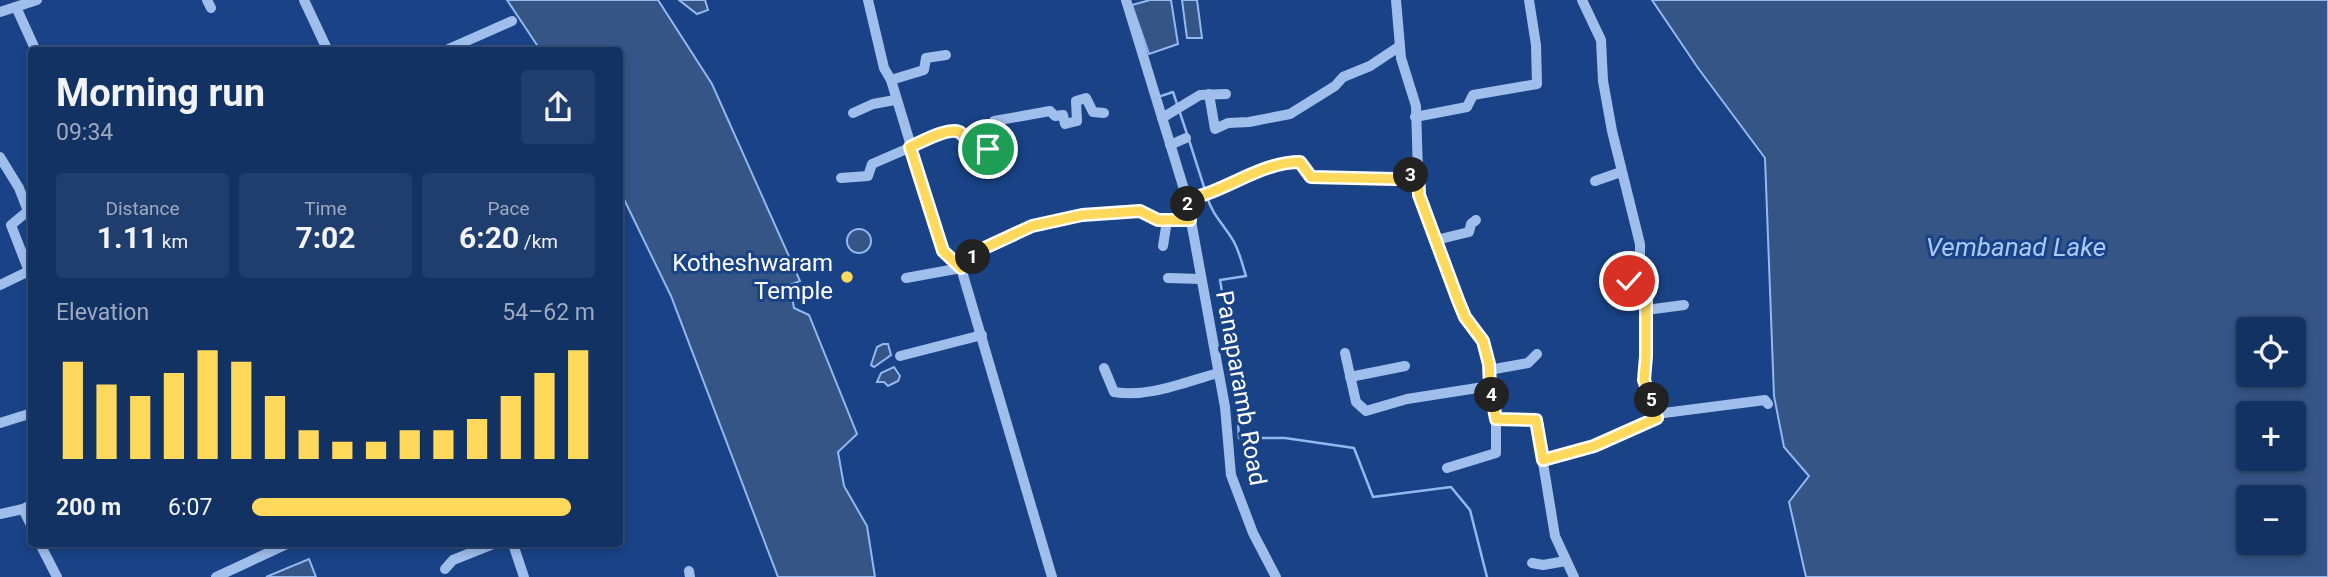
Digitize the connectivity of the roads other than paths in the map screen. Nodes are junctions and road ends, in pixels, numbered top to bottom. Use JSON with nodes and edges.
{"nodes":[{"id":1,"x":37,"y":0,"type":"edge"},
{"id":2,"x":304,"y":0,"type":"edge"},
{"id":3,"x":868,"y":0,"type":"edge"},
{"id":4,"x":1126,"y":0,"type":"edge"},
{"id":5,"x":1395,"y":0,"type":"edge"},
{"id":6,"x":1529,"y":0,"type":"edge"},
{"id":7,"x":1582,"y":0,"type":"edge"},
{"id":8,"x":16,"y":7,"type":"junction"},
{"id":9,"x":0,"y":12,"type":"edge"},
{"id":10,"x":512,"y":20,"type":"dead end"},
{"id":11,"x":1400,"y":46,"type":"junction"},
{"id":12,"x":34,"y":47,"type":"edge"},
{"id":13,"x":326,"y":47,"type":"edge"},
{"id":14,"x":453,"y":47,"type":"edge"},
{"id":15,"x":946,"y":55,"type":"dead end"},
{"id":16,"x":891,"y":80,"type":"junction"},
{"id":17,"x":1209,"y":94,"type":"junction"},
{"id":18,"x":1226,"y":94,"type":"dead end"},
{"id":19,"x":895,"y":100,"type":"junction"},
{"id":20,"x":853,"y":113,"type":"dead end"},
{"id":21,"x":1104,"y":113,"type":"dead end"},
{"id":22,"x":1415,"y":117,"type":"junction"},
{"id":23,"x":1162,"y":118,"type":"junction"},
{"id":24,"x":1186,"y":138,"type":"dead end"},
{"id":25,"x":1170,"y":145,"type":"junction"},
{"id":26,"x":910,"y":147,"type":"junction"},
{"id":27,"x":0,"y":157,"type":"edge"},
{"id":28,"x":1621,"y":172,"type":"junction"},
{"id":29,"x":1418,"y":173,"type":"junction"},
{"id":30,"x":841,"y":178,"type":"dead end"},
{"id":31,"x":1595,"y":181,"type":"dead end"},
{"id":32,"x":1187,"y":199,"type":"junction"},
{"id":33,"x":28,"y":211,"type":"edge"},
{"id":34,"x":28,"y":211,"type":"edge"},
{"id":35,"x":1190,"y":220,"type":"junction"},
{"id":36,"x":1475,"y":220,"type":"dead end"},
{"id":37,"x":1167,"y":221,"type":"junction"},
{"id":38,"x":1436,"y":240,"type":"junction"},
{"id":39,"x":1163,"y":246,"type":"dead end"},
{"id":40,"x":961,"y":268,"type":"junction"},
{"id":41,"x":28,"y":270,"type":"edge"},
{"id":42,"x":1615,"y":271,"type":"dead end"},
{"id":43,"x":28,"y":276,"type":"edge"},
{"id":44,"x":906,"y":278,"type":"dead end"},
{"id":45,"x":1168,"y":278,"type":"dead end"},
{"id":46,"x":1200,"y":279,"type":"junction"},
{"id":47,"x":1641,"y":281,"type":"junction"},
{"id":48,"x":0,"y":285,"type":"edge"},
{"id":49,"x":1685,"y":305,"type":"dead end"},
{"id":50,"x":1646,"y":310,"type":"junction"},
{"id":51,"x":1477,"y":312,"type":"dead end"},
{"id":52,"x":1465,"y":317,"type":"junction"},
{"id":53,"x":982,"y":335,"type":"junction"},
{"id":54,"x":1346,"y":353,"type":"dead end"},
{"id":55,"x":1537,"y":354,"type":"dead end"},
{"id":56,"x":900,"y":356,"type":"dead end"},
{"id":57,"x":1405,"y":366,"type":"dead end"},
{"id":58,"x":1104,"y":368,"type":"dead end"},
{"id":59,"x":1489,"y":370,"type":"junction"},
{"id":60,"x":1219,"y":373,"type":"junction"},
{"id":61,"x":1350,"y":377,"type":"junction"},
{"id":62,"x":1490,"y":386,"type":"junction"},
{"id":63,"x":1768,"y":404,"type":"dead end"},
{"id":64,"x":28,"y":414,"type":"edge"},
{"id":65,"x":1656,"y":414,"type":"junction"},
{"id":66,"x":1496,"y":419,"type":"junction"},
{"id":67,"x":0,"y":423,"type":"edge"},
{"id":68,"x":1543,"y":460,"type":"junction"},
{"id":69,"x":1447,"y":468,"type":"dead end"},
{"id":70,"x":27,"y":506,"type":"edge"},
{"id":71,"x":0,"y":514,"type":"edge"},
{"id":72,"x":42,"y":547,"type":"edge"},
{"id":73,"x":281,"y":547,"type":"edge"},
{"id":74,"x":486,"y":547,"type":"edge"},
{"id":75,"x":514,"y":547,"type":"edge"},
{"id":76,"x":1566,"y":561,"type":"junction"},
{"id":77,"x":1532,"y":563,"type":"dead end"},
{"id":78,"x":444,"y":569,"type":"dead end"},
{"id":79,"x":57,"y":577,"type":"edge"},
{"id":80,"x":216,"y":577,"type":"edge"},
{"id":81,"x":524,"y":577,"type":"edge"},
{"id":82,"x":1052,"y":577,"type":"edge"},
{"id":83,"x":1276,"y":577,"type":"edge"},
{"id":84,"x":1574,"y":577,"type":"edge"}],
"edges":[{"from":1,"to":8,"type":"street"},
{"from":2,"to":13,"type":"street"},
{"from":3,"to":16,"type":"street"},
{"from":4,"to":23,"type":"street","name":"Panaparamb Road"},
{"from":5,"to":11,"type":"street"},
{"from":6,"to":22,"type":"street"},
{"from":7,"to":28,"type":"street"},
{"from":8,"to":9,"type":"street"},
{"from":8,"to":12,"type":"street"},
{"from":10,"to":14,"type":"street"},
{"from":11,"to":17,"type":"street"},
{"from":11,"to":22,"type":"street"},
{"from":15,"to":16,"type":"street"},
{"from":16,"to":19,"type":"street"},
{"from":17,"to":18,"type":"street"},
{"from":17,"to":23,"type":"street"},
{"from":19,"to":20,"type":"street"},
{"from":19,"to":26,"type":"street"},
{"from":21,"to":26,"type":"street"},
{"from":22,"to":29,"type":"street"},
{"from":23,"to":25,"type":"street","name":"Panaparamb Road"},
{"from":24,"to":25,"type":"street"},
{"from":25,"to":32,"type":"street","name":"Panaparamb Road"},
{"from":26,"to":30,"type":"street"},
{"from":26,"to":40,"type":"street"},
{"from":27,"to":33,"type":"street"},
{"from":28,"to":31,"type":"street"},
{"from":28,"to":47,"type":"street"},
{"from":29,"to":32,"type":"street"},
{"from":29,"to":38,"type":"street"},
{"from":32,"to":35,"type":"street","name":"Panaparamb Road"},
{"from":34,"to":41,"type":"street"},
{"from":35,"to":37,"type":"street"},
{"from":35,"to":46,"type":"street","name":"Panaparamb Road"},
{"from":36,"to":38,"type":"street"},
{"from":37,"to":39,"type":"street"},
{"from":37,"to":40,"type":"street"},
{"from":38,"to":52,"type":"street"},
{"from":40,"to":44,"type":"street"},
{"from":40,"to":53,"type":"street"},
{"from":42,"to":47,"type":"street"},
{"from":43,"to":48,"type":"street"},
{"from":45,"to":46,"type":"street"},
{"from":46,"to":60,"type":"street","name":"Panaparamb Road"},
{"from":47,"to":50,"type":"street"},
{"from":49,"to":50,"type":"street"},
{"from":50,"to":65,"type":"street"},
{"from":51,"to":52,"type":"street"},
{"from":52,"to":59,"type":"street"},
{"from":53,"to":56,"type":"street"},
{"from":53,"to":82,"type":"street"},
{"from":54,"to":61,"type":"street"},
{"from":55,"to":59,"type":"street"},
{"from":57,"to":61,"type":"street"},
{"from":58,"to":60,"type":"street"},
{"from":59,"to":62,"type":"street"},
{"from":60,"to":83,"type":"street","name":"Panaparamb Road"},
{"from":61,"to":62,"type":"street"},
{"from":62,"to":66,"type":"street"},
{"from":63,"to":65,"type":"street"},
{"from":64,"to":67,"type":"street"},
{"from":65,"to":68,"type":"street"},
{"from":66,"to":68,"type":"street"},
{"from":66,"to":69,"type":"street"},
{"from":68,"to":76,"type":"street"},
{"from":70,"to":71,"type":"street"},
{"from":72,"to":79,"type":"street"},
{"from":73,"to":80,"type":"street"},
{"from":74,"to":78,"type":"street"},
{"from":75,"to":81,"type":"street"},
{"from":76,"to":77,"type":"street"},
{"from":76,"to":84,"type":"street"}]}
